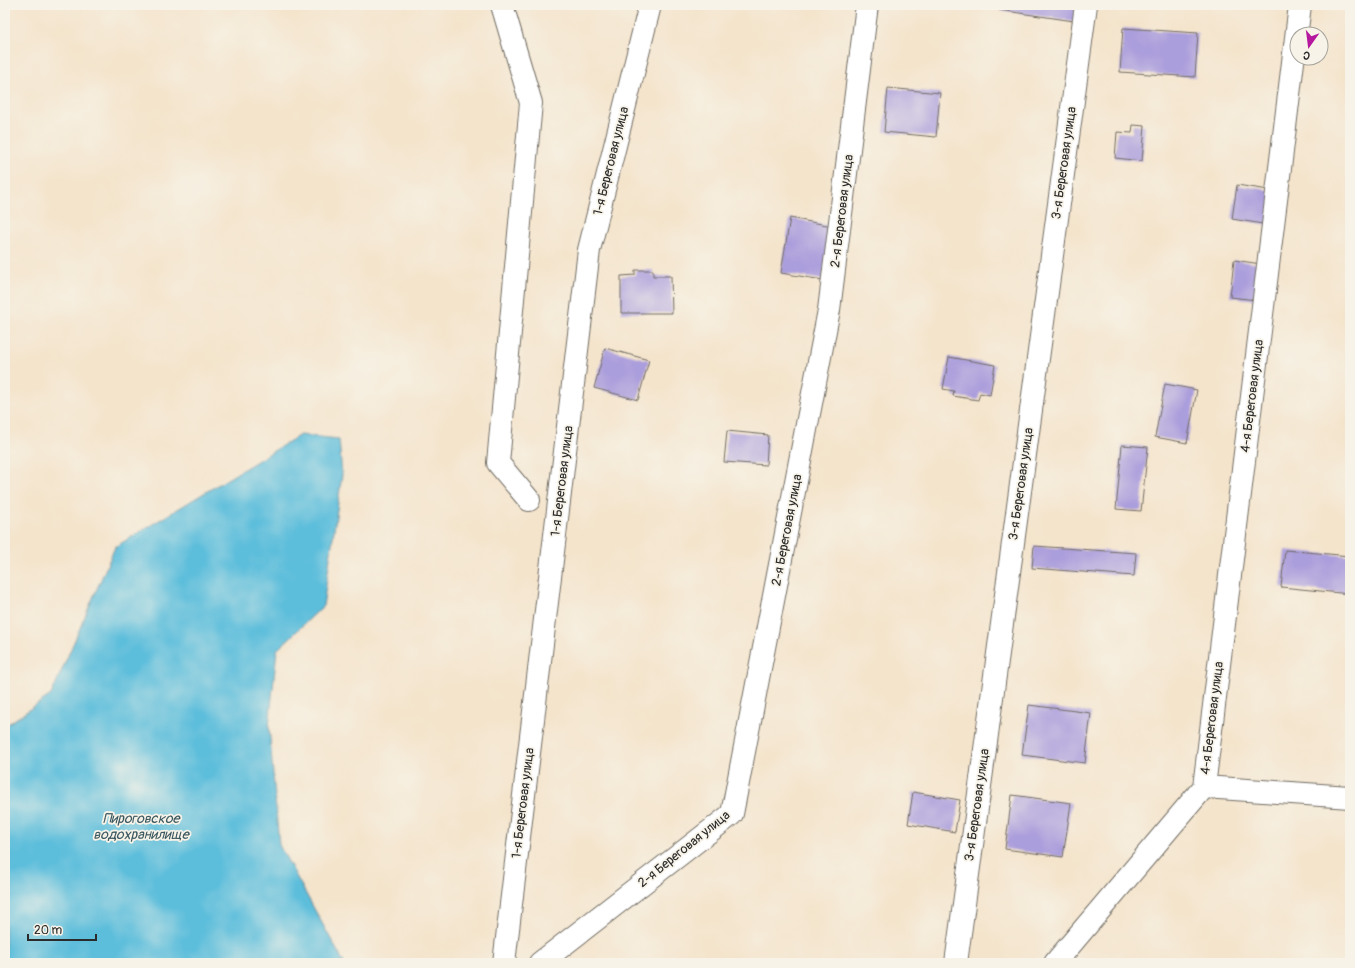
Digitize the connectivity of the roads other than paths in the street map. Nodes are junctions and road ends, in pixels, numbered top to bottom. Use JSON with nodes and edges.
{"nodes":[{"id":1,"x":502,"y":5,"type":"edge"},
{"id":2,"x":650,"y":5,"type":"edge"},
{"id":3,"x":868,"y":5,"type":"edge"},
{"id":4,"x":1086,"y":5,"type":"edge"},
{"id":5,"x":1300,"y":5,"type":"edge"},
{"id":6,"x":529,"y":500,"type":"dead end"},
{"id":7,"x":1204,"y":787,"type":"junction"},
{"id":8,"x":1350,"y":797,"type":"edge"},
{"id":9,"x":504,"y":963,"type":"edge"},
{"id":10,"x":540,"y":963,"type":"edge"},
{"id":11,"x":956,"y":963,"type":"edge"},
{"id":12,"x":1055,"y":963,"type":"edge"}],
"edges":[{"from":1,"to":6,"type":"street"},
{"from":2,"to":9,"type":"street","name":"1-я Береговая улица"},
{"from":3,"to":10,"type":"street","name":"2-я Береговая улица"},
{"from":4,"to":11,"type":"street","name":"3-я Береговая улица"},
{"from":5,"to":7,"type":"street","name":"4-я Береговая улица"},
{"from":7,"to":8,"type":"street"},
{"from":7,"to":12,"type":"street"}]}
